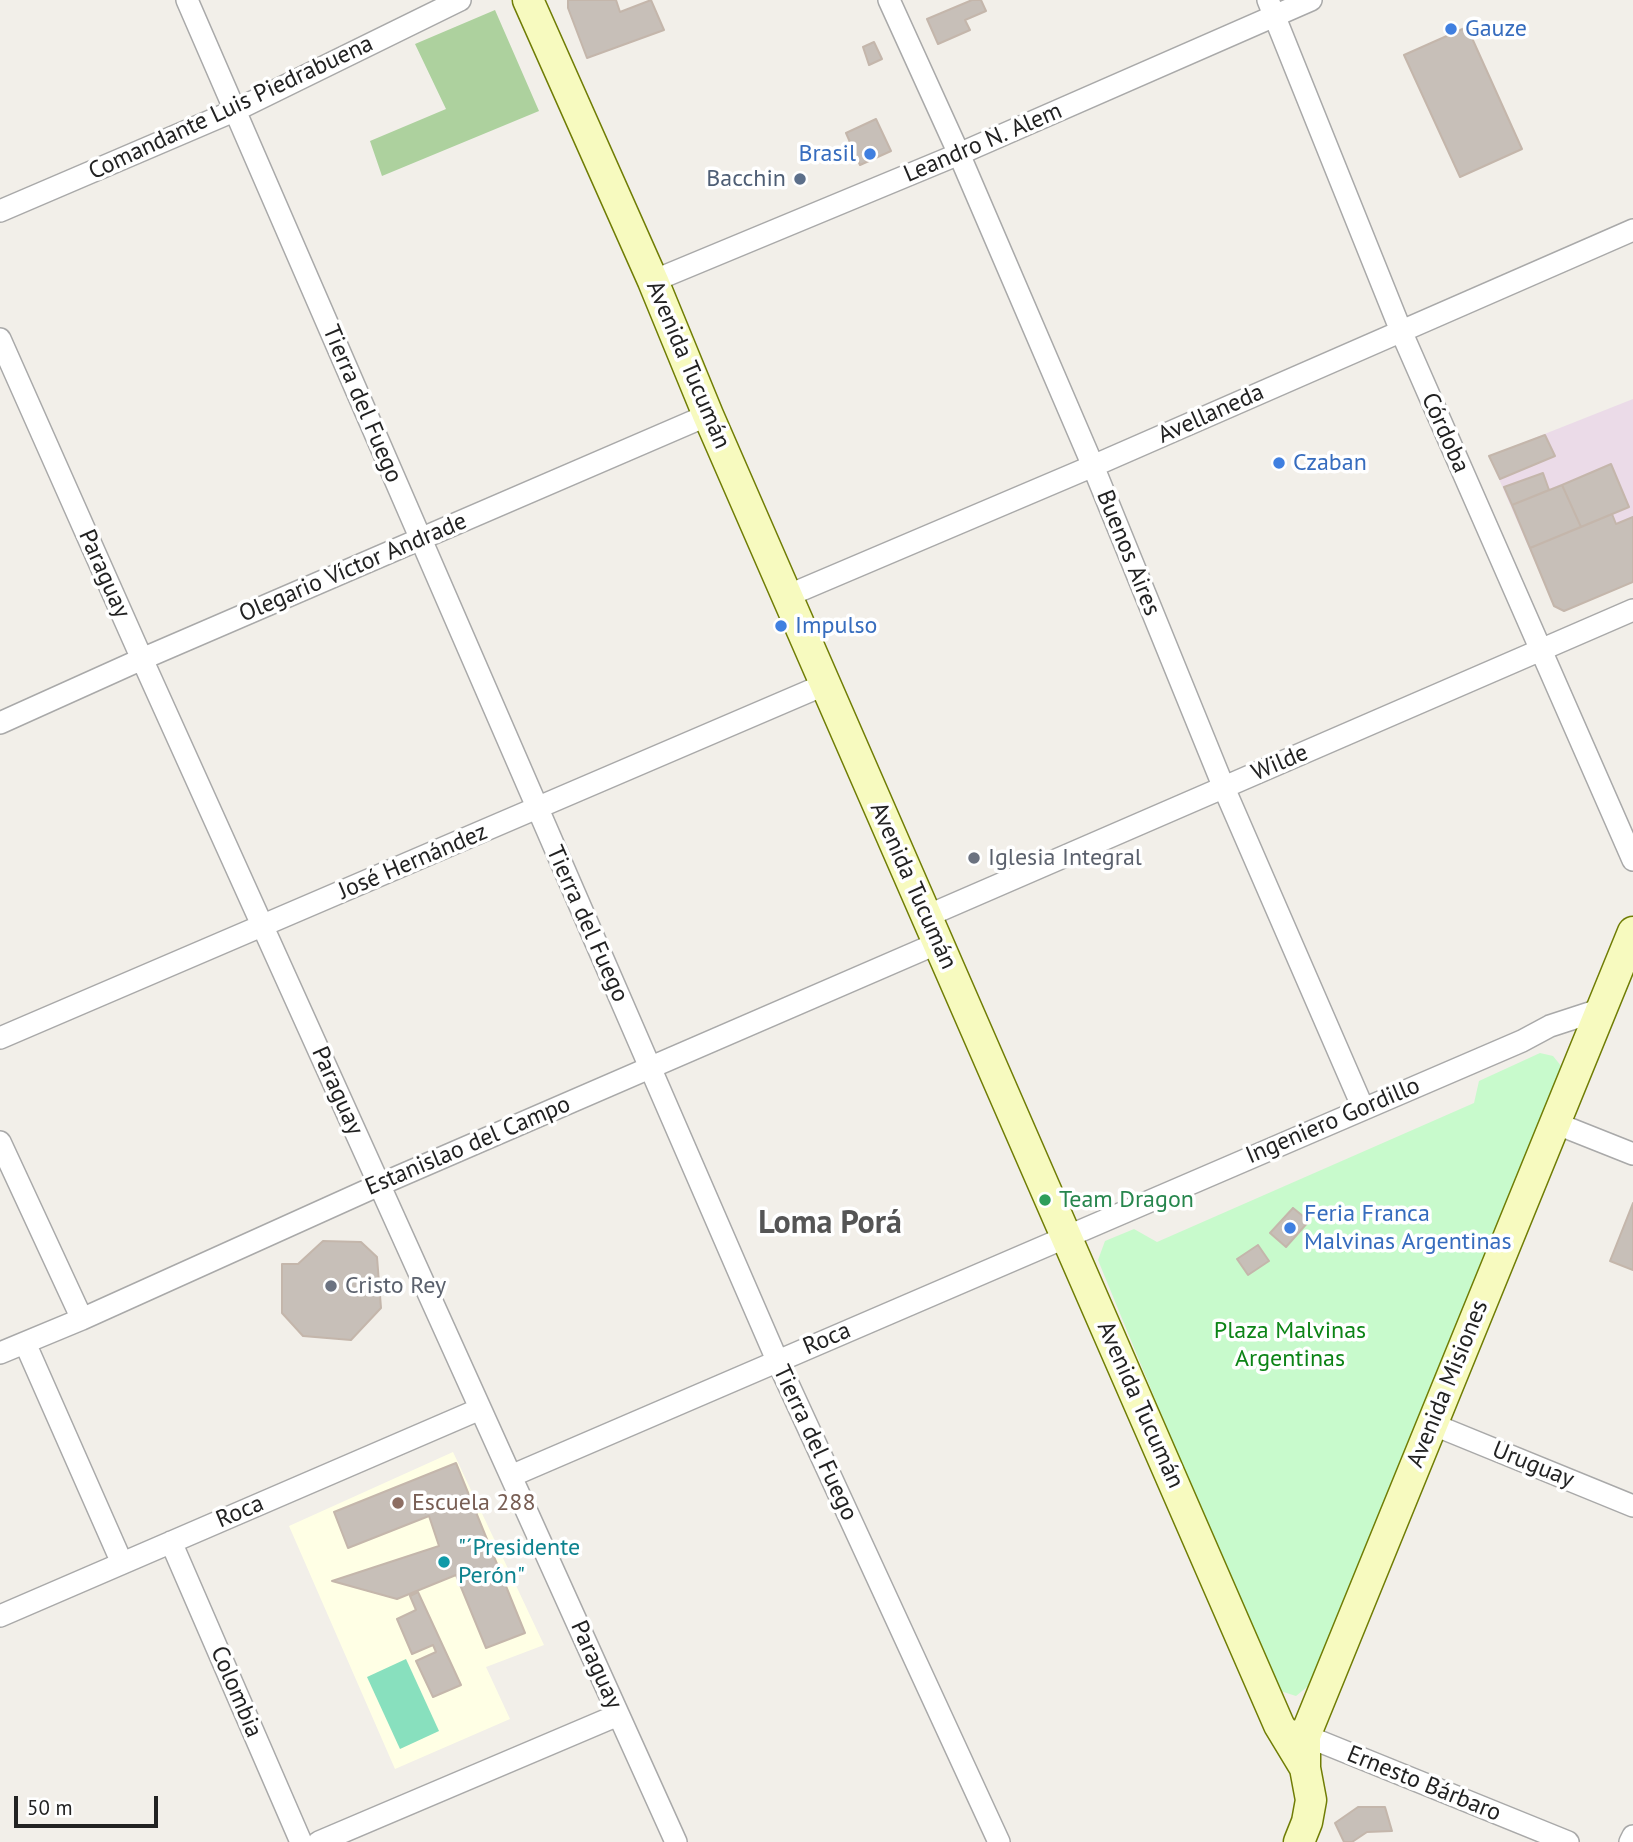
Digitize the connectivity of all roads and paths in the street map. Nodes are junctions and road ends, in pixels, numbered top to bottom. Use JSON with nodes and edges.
{"nodes":[{"id":1,"x":187,"y":0,"type":"edge"},
{"id":2,"x":460,"y":0,"type":"edge"},
{"id":3,"x":528,"y":0,"type":"edge"},
{"id":4,"x":889,"y":0,"type":"edge"},
{"id":5,"x":1311,"y":0,"type":"edge"},
{"id":6,"x":1272,"y":8,"type":"edge"},
{"id":7,"x":236,"y":110,"type":"junction"},
{"id":8,"x":960,"y":154,"type":"junction"},
{"id":9,"x":0,"y":211,"type":"edge"},
{"id":10,"x":1633,"y":230,"type":"edge"},
{"id":11,"x":653,"y":281,"type":"junction"},
{"id":12,"x":1401,"y":331,"type":"junction"},
{"id":13,"x":0,"y":338,"type":"edge"},
{"id":14,"x":8,"y":378,"type":"edge"},
{"id":15,"x":708,"y":415,"type":"junction"},
{"id":16,"x":1093,"y":466,"type":"junction"},
{"id":17,"x":419,"y":539,"type":"junction"},
{"id":18,"x":787,"y":596,"type":"junction"},
{"id":19,"x":1633,"y":610,"type":"edge"},
{"id":20,"x":1540,"y":651,"type":"junction"},
{"id":21,"x":142,"y":659,"type":"junction"},
{"id":22,"x":826,"y":684,"type":"junction"},
{"id":23,"x":0,"y":723,"type":"edge"},
{"id":24,"x":1224,"y":788,"type":"junction"},
{"id":25,"x":537,"y":809,"type":"junction"},
{"id":26,"x":1633,"y":860,"type":"edge"},
{"id":27,"x":926,"y":916,"type":"junction"},
{"id":28,"x":263,"y":927,"type":"junction"},
{"id":29,"x":1633,"y":932,"type":"edge"},
{"id":30,"x":939,"y":943,"type":"junction"},
{"id":31,"x":1602,"y":1009,"type":"junction"},
{"id":32,"x":0,"y":1038,"type":"edge"},
{"id":33,"x":650,"y":1068,"type":"junction"},
{"id":34,"x":1363,"y":1108,"type":"junction"},
{"id":35,"x":1555,"y":1123,"type":"junction"},
{"id":36,"x":0,"y":1142,"type":"edge"},
{"id":37,"x":1633,"y":1154,"type":"edge"},
{"id":38,"x":379,"y":1185,"type":"junction"},
{"id":39,"x":1066,"y":1236,"type":"junction"},
{"id":40,"x":82,"y":1319,"type":"junction"},
{"id":41,"x":24,"y":1343,"type":"junction"},
{"id":42,"x":0,"y":1353,"type":"edge"},
{"id":43,"x":777,"y":1360,"type":"junction"},
{"id":44,"x":480,"y":1409,"type":"junction"},
{"id":45,"x":1432,"y":1424,"type":"junction"},
{"id":46,"x":510,"y":1476,"type":"junction"},
{"id":47,"x":1633,"y":1506,"type":"edge"},
{"id":48,"x":172,"y":1542,"type":"junction"},
{"id":49,"x":122,"y":1563,"type":"junction"},
{"id":50,"x":0,"y":1616,"type":"edge"},
{"id":51,"x":618,"y":1715,"type":"junction"},
{"id":52,"x":1292,"y":1730,"type":"junction"},
{"id":53,"x":1633,"y":1836,"type":"edge"},
{"id":54,"x":301,"y":1842,"type":"edge"},
{"id":55,"x":319,"y":1842,"type":"edge"},
{"id":56,"x":676,"y":1842,"type":"edge"},
{"id":57,"x":999,"y":1842,"type":"edge"},
{"id":58,"x":1299,"y":1842,"type":"edge"},
{"id":59,"x":1568,"y":1842,"type":"edge"},
{"id":60,"x":1630,"y":1842,"type":"edge"}],
"edges":[{"from":1,"to":7,"type":"street","name":"Tierra del Fuego"},
{"from":2,"to":7,"type":"street","name":"Comandante Luis Piedrabuena"},
{"from":3,"to":11,"type":"main road","name":"Avenida Tucumán"},
{"from":4,"to":8,"type":"street","name":"Buenos Aires"},
{"from":5,"to":6,"type":"street","name":"Leandro N. Alem"},
{"from":6,"to":8,"type":"street","name":"Leandro N. Alem"},
{"from":6,"to":12,"type":"street","name":"Córdoba"},
{"from":7,"to":9,"type":"street","name":"Comandante Luis Piedrabuena"},
{"from":7,"to":17,"type":"street","name":"Tierra del Fuego"},
{"from":8,"to":11,"type":"street","name":"Leandro N. Alem"},
{"from":8,"to":16,"type":"street","name":"Buenos Aires"},
{"from":10,"to":12,"type":"street","name":"Avellaneda"},
{"from":11,"to":15,"type":"main road","name":"Avenida Tucumán"},
{"from":12,"to":16,"type":"street","name":"Avellaneda"},
{"from":12,"to":20,"type":"street","name":"Córdoba"},
{"from":13,"to":14,"type":"street","name":"Paraguay"},
{"from":14,"to":21,"type":"street","name":"Paraguay"},
{"from":15,"to":17,"type":"street","name":"Olegario Víctor Andrade"},
{"from":15,"to":18,"type":"main road","name":"Avenida Tucumán"},
{"from":16,"to":18,"type":"street","name":"Avellaneda"},
{"from":16,"to":24,"type":"street","name":"Buenos Aires"},
{"from":17,"to":21,"type":"street","name":"Olegario Víctor Andrade"},
{"from":17,"to":25,"type":"street","name":"Tierra del Fuego"},
{"from":18,"to":22,"type":"main road","name":"Avenida Tucumán"},
{"from":19,"to":20,"type":"street","name":"Wilde"},
{"from":20,"to":24,"type":"street","name":"Wilde"},
{"from":20,"to":26,"type":"street","name":"Córdoba"},
{"from":21,"to":23,"type":"street","name":"Olegario Víctor Andrade"},
{"from":21,"to":28,"type":"street","name":"Paraguay"},
{"from":22,"to":25,"type":"street","name":"José Hernández"},
{"from":22,"to":27,"type":"main road","name":"Avenida Tucumán"},
{"from":24,"to":27,"type":"street","name":"Wilde"},
{"from":24,"to":34,"type":"street","name":"Buenos Aires"},
{"from":25,"to":28,"type":"street","name":"José Hernández"},
{"from":25,"to":33,"type":"street","name":"Tierra del Fuego"},
{"from":27,"to":30,"type":"main road","name":"Avenida Tucumán"},
{"from":28,"to":32,"type":"street","name":"José Hernández"},
{"from":28,"to":38,"type":"street","name":"Paraguay"},
{"from":29,"to":31,"type":"main road","name":"Avenida Misiones"},
{"from":30,"to":33,"type":"street","name":"Estanislao del Campo"},
{"from":30,"to":39,"type":"main road","name":"Avenida Tucumán"},
{"from":31,"to":34,"type":"street","name":"Ingeniero Gordillo"},
{"from":31,"to":35,"type":"main road","name":"Avenida Misiones"},
{"from":33,"to":38,"type":"street","name":"Estanislao del Campo"},
{"from":33,"to":43,"type":"street","name":"Tierra del Fuego"},
{"from":34,"to":39,"type":"street","name":"Ingeniero Gordillo"},
{"from":35,"to":37,"type":"street"},
{"from":35,"to":45,"type":"main road","name":"Avenida Misiones"},
{"from":36,"to":40,"type":"street"},
{"from":38,"to":40,"type":"street","name":"Estanislao del Campo"},
{"from":38,"to":44,"type":"street","name":"Paraguay"},
{"from":39,"to":43,"type":"street","name":"Roca"},
{"from":39,"to":52,"type":"main road","name":"Avenida Tucumán"},
{"from":40,"to":41,"type":"street","name":"Estanislao del Campo"},
{"from":41,"to":42,"type":"street","name":"Estanislao del Campo"},
{"from":41,"to":49,"type":"street"},
{"from":43,"to":46,"type":"street","name":"Roca"},
{"from":43,"to":57,"type":"street","name":"Tierra del Fuego"},
{"from":44,"to":46,"type":"street","name":"Paraguay"},
{"from":44,"to":48,"type":"street","name":"Roca"},
{"from":45,"to":47,"type":"street","name":"Uruguay"},
{"from":45,"to":52,"type":"main road","name":"Avenida Misiones"},
{"from":46,"to":51,"type":"street","name":"Paraguay"},
{"from":48,"to":49,"type":"street","name":"Roca"},
{"from":48,"to":54,"type":"street","name":"Colombia"},
{"from":49,"to":50,"type":"street","name":"Roca"},
{"from":51,"to":55,"type":"street"},
{"from":51,"to":56,"type":"street","name":"Paraguay"},
{"from":52,"to":58,"type":"main road","name":"Avenida Tucumán"},
{"from":52,"to":59,"type":"street","name":"Ernesto Bárbaro"},
{"from":53,"to":60,"type":"street"}]}
